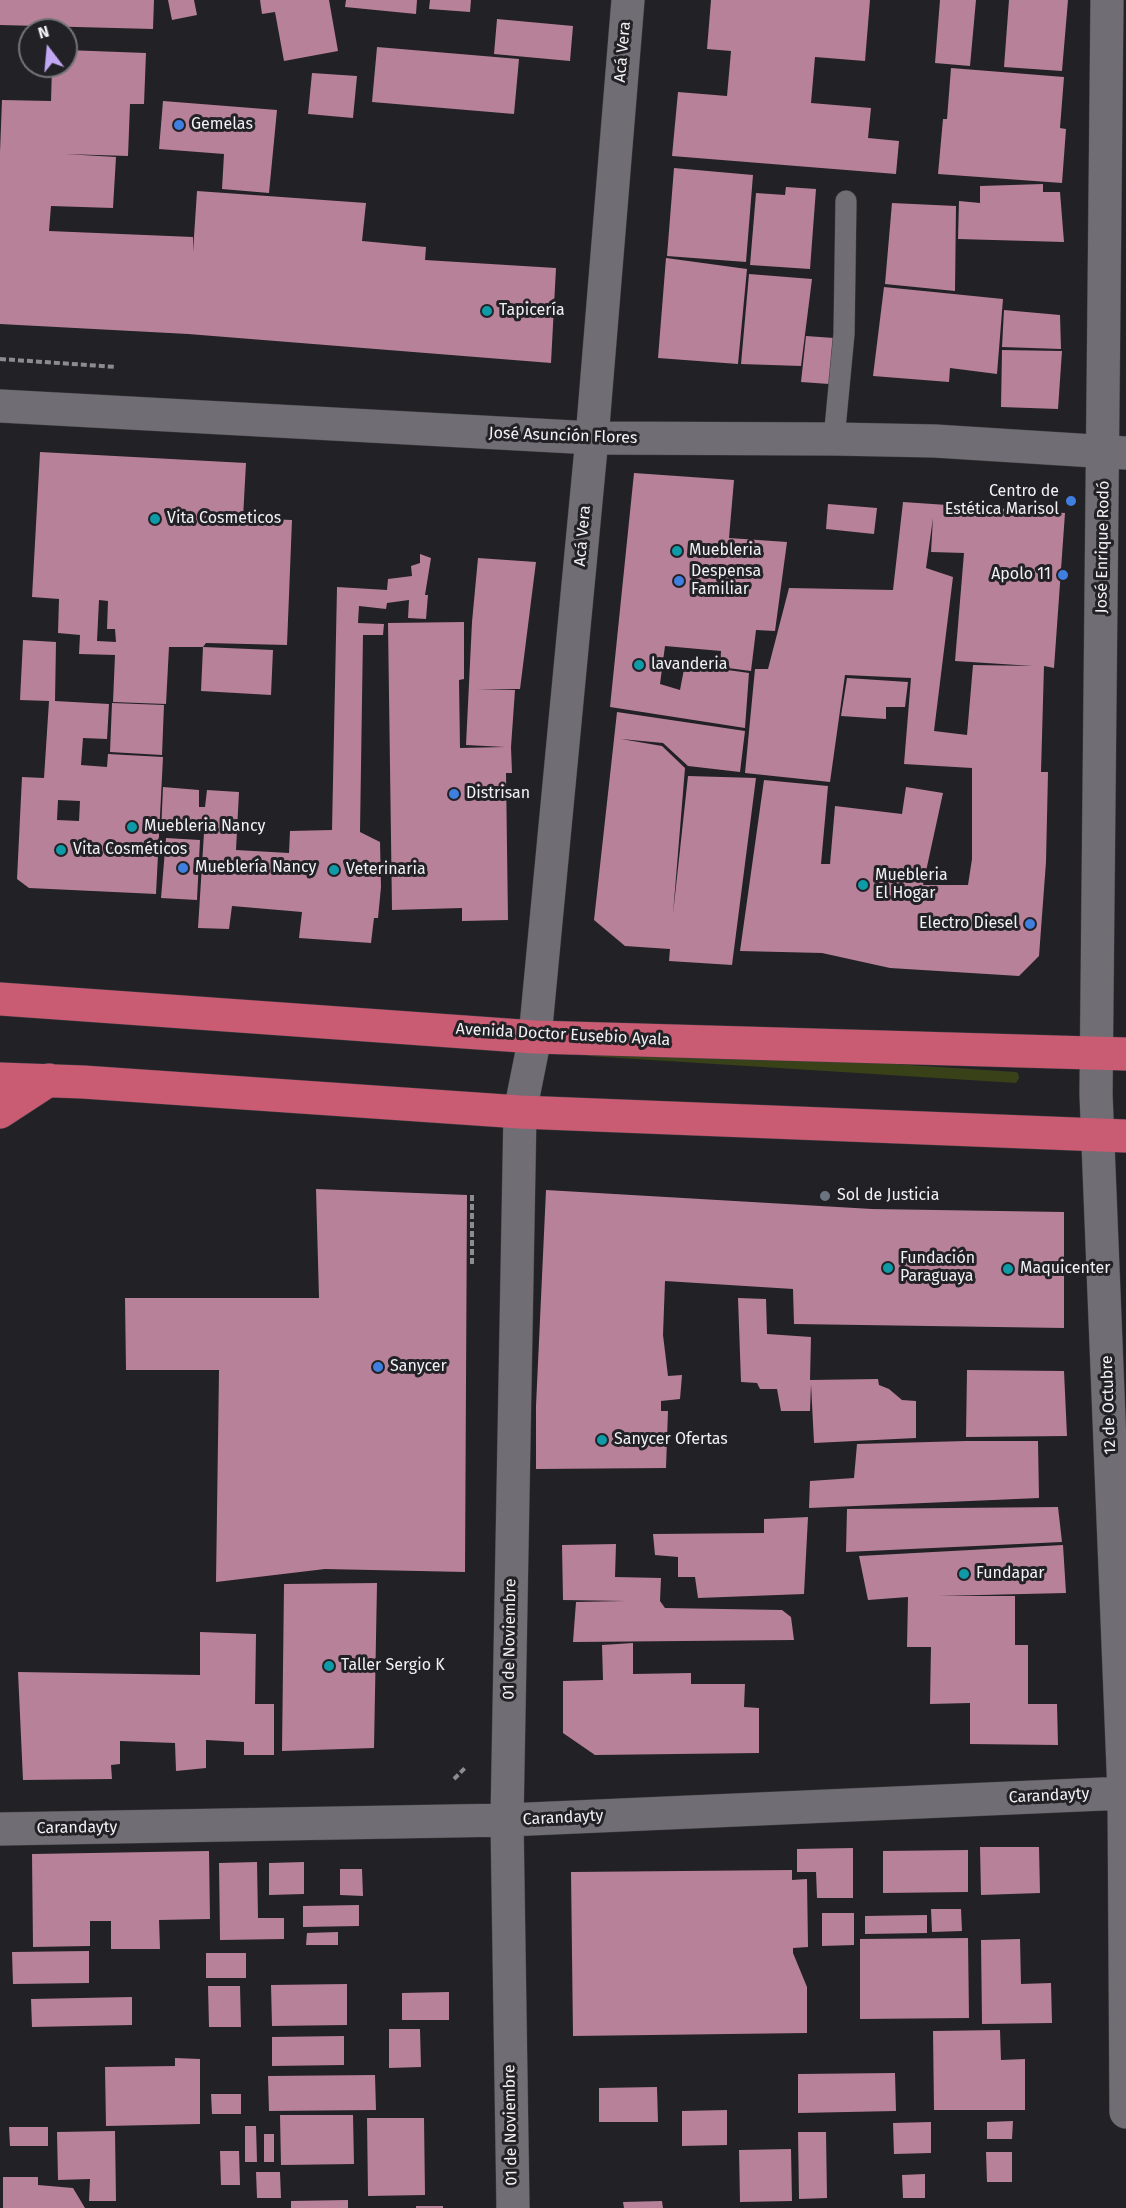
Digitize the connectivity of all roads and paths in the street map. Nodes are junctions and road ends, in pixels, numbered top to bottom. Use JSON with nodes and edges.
{"nodes":[{"id":1,"x":628,"y":0,"type":"edge"},
{"id":2,"x":1107,"y":0,"type":"edge"},
{"id":3,"x":846,"y":201,"type":"dead end"},
{"id":4,"x":0,"y":406,"type":"edge"},
{"id":5,"x":592,"y":438,"type":"junction"},
{"id":6,"x":834,"y":439,"type":"junction"},
{"id":7,"x":1115,"y":452,"type":"edge"},
{"id":8,"x":0,"y":975,"type":"edge"},
{"id":9,"x":0,"y":999,"type":"edge"},
{"id":10,"x":47,"y":1003,"type":"junction"},
{"id":11,"x":535,"y":1037,"type":"junction"},
{"id":12,"x":1111,"y":1053,"type":"edge"},
{"id":13,"x":529,"y":1071,"type":"joint"},
{"id":14,"x":0,"y":1079,"type":"edge"},
{"id":15,"x":49,"y":1080,"type":"junction"},
{"id":16,"x":1096,"y":1094,"type":"joint"},
{"id":17,"x":0,"y":1112,"type":"edge"},
{"id":18,"x":520,"y":1112,"type":"junction"},
{"id":19,"x":1112,"y":1136,"type":"edge"},
{"id":20,"x":1125,"y":1792,"type":"edge"},
{"id":21,"x":507,"y":1820,"type":"junction"},
{"id":22,"x":0,"y":1829,"type":"edge"},
{"id":23,"x":1126,"y":2112,"type":"edge"},
{"id":24,"x":513,"y":2208,"type":"edge"}],
"edges":[{"from":1,"to":5,"type":"street","name":"Acá Vera"},
{"from":2,"to":7,"type":"street","name":"José Enrique Rodó"},
{"from":3,"to":6,"type":"lane"},
{"from":4,"to":5,"type":"street","name":"José Asunción Flores"},
{"from":5,"to":6,"type":"street","name":"José Asunción Flores"},
{"from":5,"to":11,"type":"street","name":"Acá Vera"},
{"from":6,"to":7,"type":"street","name":"José Asunción Flores"},
{"from":7,"to":12,"type":"street","name":"José Enrique Rodó"},
{"from":8,"to":10,"type":"highway"},
{"from":9,"to":10,"type":"highway","name":"Avenida Doctor Eusebio Ayala"},
{"from":10,"to":11,"type":"highway","name":"Avenida Doctor Eusebio Ayala"},
{"from":11,"to":12,"type":"highway","name":"Avenida Doctor Eusebio Ayala"},
{"from":11,"to":13,"type":"street","name":"Acá Vera"},
{"from":12,"to":16,"type":"street","name":"José Enrique Rodó"},
{"from":13,"to":18,"type":"street","name":"01 de Noviembre"},
{"from":14,"to":15,"type":"highway"},
{"from":15,"to":17,"type":"highway"},
{"from":15,"to":18,"type":"highway"},
{"from":16,"to":19,"type":"street","name":"12 de Octubre"},
{"from":18,"to":19,"type":"highway"},
{"from":18,"to":21,"type":"street","name":"01 de Noviembre"},
{"from":19,"to":20,"type":"street","name":"12 de Octubre"},
{"from":20,"to":21,"type":"street","name":"Carandayty"},
{"from":20,"to":23,"type":"street","name":"12 de Octubre"},
{"from":21,"to":22,"type":"street","name":"Carandayty"},
{"from":21,"to":24,"type":"street","name":"01 de Noviembre"}]}
